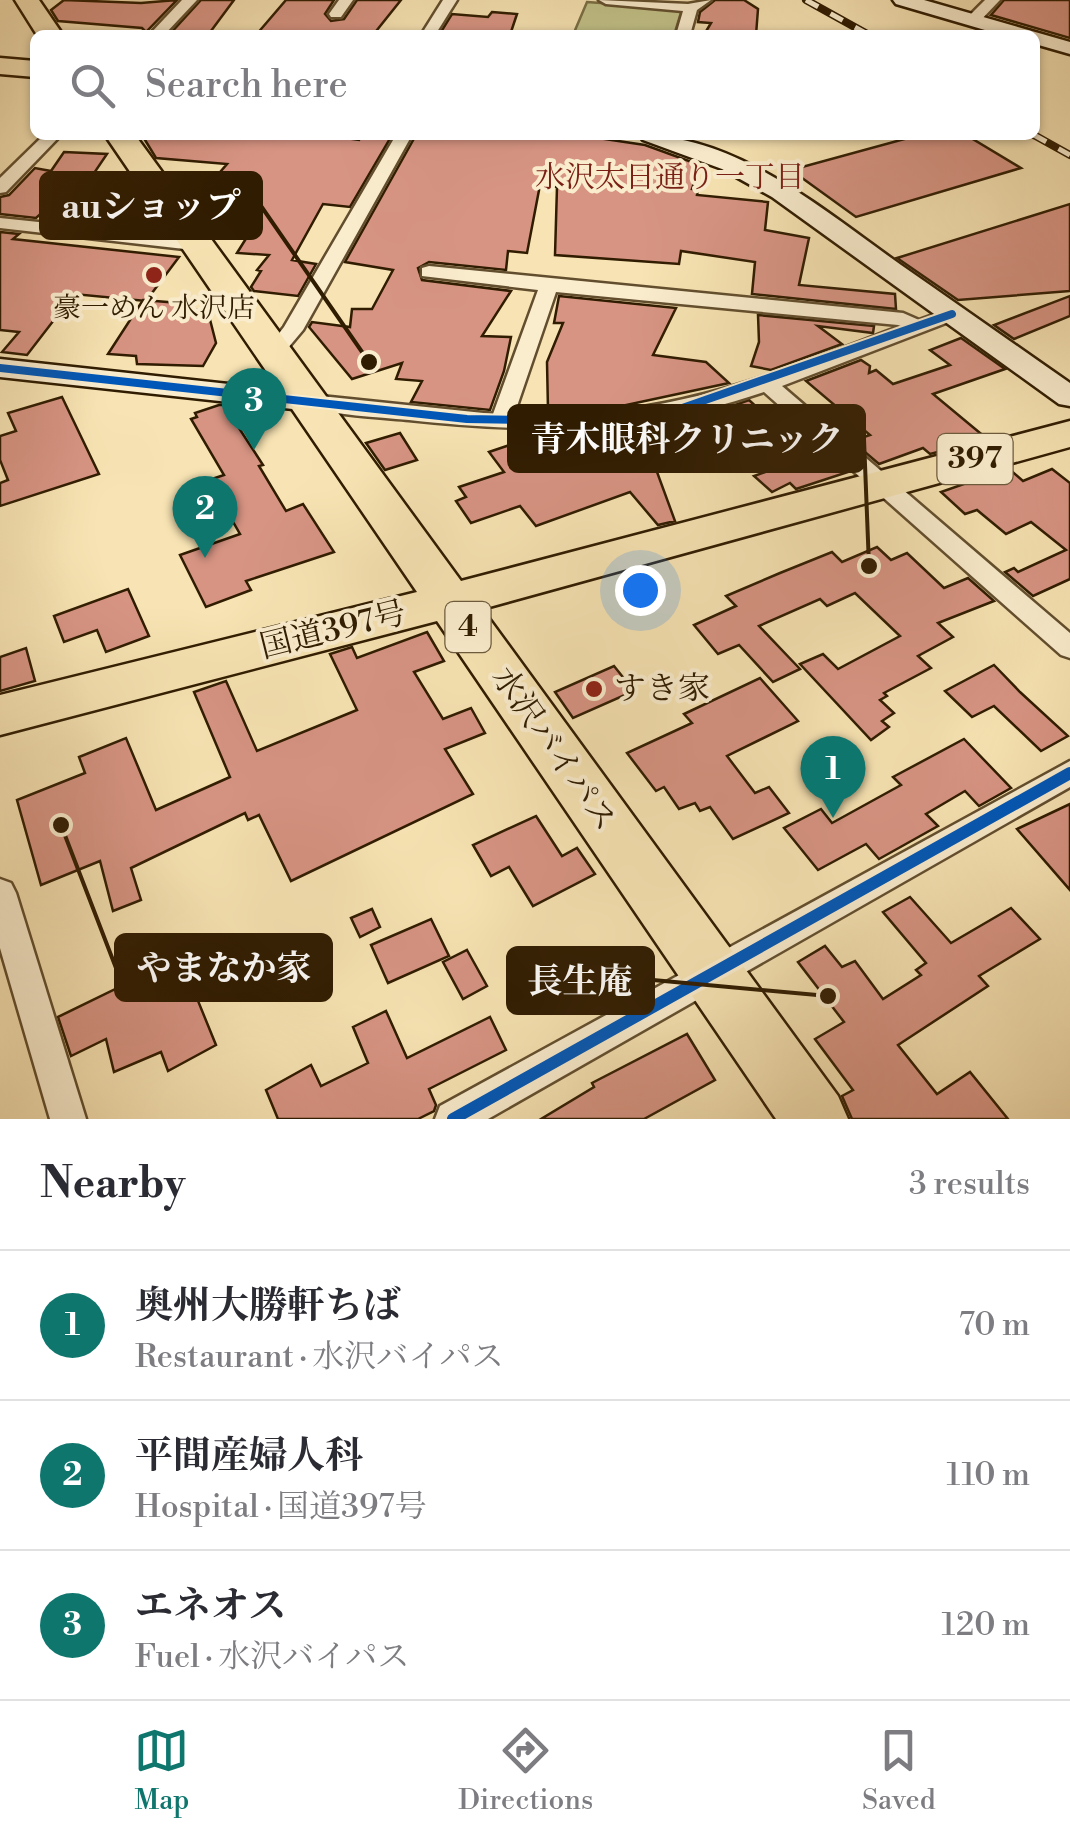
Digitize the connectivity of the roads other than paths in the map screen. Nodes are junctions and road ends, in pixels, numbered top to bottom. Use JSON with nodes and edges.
{"nodes":[{"id":1,"x":27,"y":0,"type":"edge"},
{"id":2,"x":190,"y":0,"type":"edge"},
{"id":3,"x":346,"y":0,"type":"edge"},
{"id":4,"x":450,"y":0,"type":"edge"},
{"id":5,"x":606,"y":0,"type":"edge"},
{"id":6,"x":903,"y":0,"type":"edge"},
{"id":7,"x":993,"y":0,"type":"edge"},
{"id":8,"x":697,"y":4,"type":"edge"},
{"id":9,"x":336,"y":14,"type":"dead end"},
{"id":10,"x":973,"y":20,"type":"junction"},
{"id":11,"x":47,"y":30,"type":"edge"},
{"id":12,"x":161,"y":30,"type":"edge"},
{"id":13,"x":431,"y":30,"type":"edge"},
{"id":14,"x":685,"y":30,"type":"edge"},
{"id":15,"x":1007,"y":30,"type":"edge"},
{"id":16,"x":1040,"y":39,"type":"edge"},
{"id":17,"x":1070,"y":48,"type":"edge"},
{"id":18,"x":0,"y":66,"type":"edge"},
{"id":19,"x":30,"y":69,"type":"edge"},
{"id":20,"x":48,"y":140,"type":"edge"},
{"id":21,"x":124,"y":140,"type":"edge"},
{"id":22,"x":401,"y":140,"type":"edge"},
{"id":23,"x":668,"y":140,"type":"edge"},
{"id":24,"x":0,"y":162,"type":"edge"},
{"id":25,"x":25,"y":164,"type":"junction"},
{"id":26,"x":0,"y":188,"type":"edge"},
{"id":27,"x":0,"y":224,"type":"edge"},
{"id":28,"x":202,"y":246,"type":"junction"},
{"id":29,"x":429,"y":272,"type":"dead end"},
{"id":30,"x":549,"y":285,"type":"junction"},
{"id":31,"x":952,"y":314,"type":"junction"},
{"id":32,"x":917,"y":327,"type":"junction"},
{"id":33,"x":276,"y":350,"type":"junction"},
{"id":34,"x":0,"y":368,"type":"edge"},
{"id":35,"x":765,"y":382,"type":"junction"},
{"id":36,"x":1070,"y":397,"type":"edge"},
{"id":37,"x":311,"y":402,"type":"junction"},
{"id":38,"x":502,"y":420,"type":"junction"},
{"id":39,"x":1070,"y":434,"type":"edge"},
{"id":40,"x":880,"y":485,"type":"junction"},
{"id":41,"x":450,"y":601,"type":"junction"},
{"id":42,"x":1070,"y":648,"type":"edge"},
{"id":43,"x":0,"y":715,"type":"edge"},
{"id":44,"x":1070,"y":773,"type":"edge"},
{"id":45,"x":0,"y":893,"type":"edge"},
{"id":46,"x":711,"y":972,"type":"junction"},
{"id":47,"x":68,"y":1119,"type":"edge"},
{"id":48,"x":453,"y":1119,"type":"edge"},
{"id":49,"x":815,"y":1119,"type":"edge"}],
"edges":[{"from":1,"to":11,"type":"highway"},
{"from":2,"to":12,"type":"street"},
{"from":3,"to":9,"type":"street"},
{"from":4,"to":13,"type":"street"},
{"from":5,"to":8,"type":"street"},
{"from":6,"to":10,"type":"street"},
{"from":7,"to":10,"type":"street"},
{"from":8,"to":14,"type":"street"},
{"from":10,"to":15,"type":"street"},
{"from":16,"to":17,"type":"street"},
{"from":18,"to":19,"type":"highway"},
{"from":20,"to":25,"type":"street"},
{"from":21,"to":28,"type":"highway","name":"水沢バイパス","number":"4"},
{"from":22,"to":33,"type":"street"},
{"from":23,"to":31,"type":"street"},
{"from":24,"to":25,"type":"street"},
{"from":25,"to":26,"type":"street"},
{"from":27,"to":28,"type":"street"},
{"from":28,"to":33,"type":"highway","name":"水沢バイパス","number":"4"},
{"from":29,"to":30,"type":"street"},
{"from":30,"to":32,"type":"street"},
{"from":30,"to":38,"type":"street"},
{"from":31,"to":32,"type":"street"},
{"from":31,"to":36,"type":"street"},
{"from":32,"to":35,"type":"street"},
{"from":33,"to":37,"type":"highway","name":"水沢バイパス","number":"4"},
{"from":34,"to":37,"type":"street"},
{"from":35,"to":38,"type":"street"},
{"from":35,"to":40,"type":"street"},
{"from":37,"to":38,"type":"street"},
{"from":37,"to":41,"type":"highway","name":"水沢バイパス","number":"4"},
{"from":39,"to":40,"type":"highway","name":"国道397号","number":"397"},
{"from":40,"to":41,"type":"highway","name":"国道397号","number":"397"},
{"from":40,"to":42,"type":"street"},
{"from":41,"to":43,"type":"highway","name":"国道397号","number":"397"},
{"from":41,"to":46,"type":"highway","name":"水沢バイパス","number":"4"},
{"from":44,"to":46,"type":"street"},
{"from":45,"to":47,"type":"street"},
{"from":46,"to":48,"type":"street"},
{"from":46,"to":49,"type":"highway","name":"水沢バイパス","number":"4"}]}
